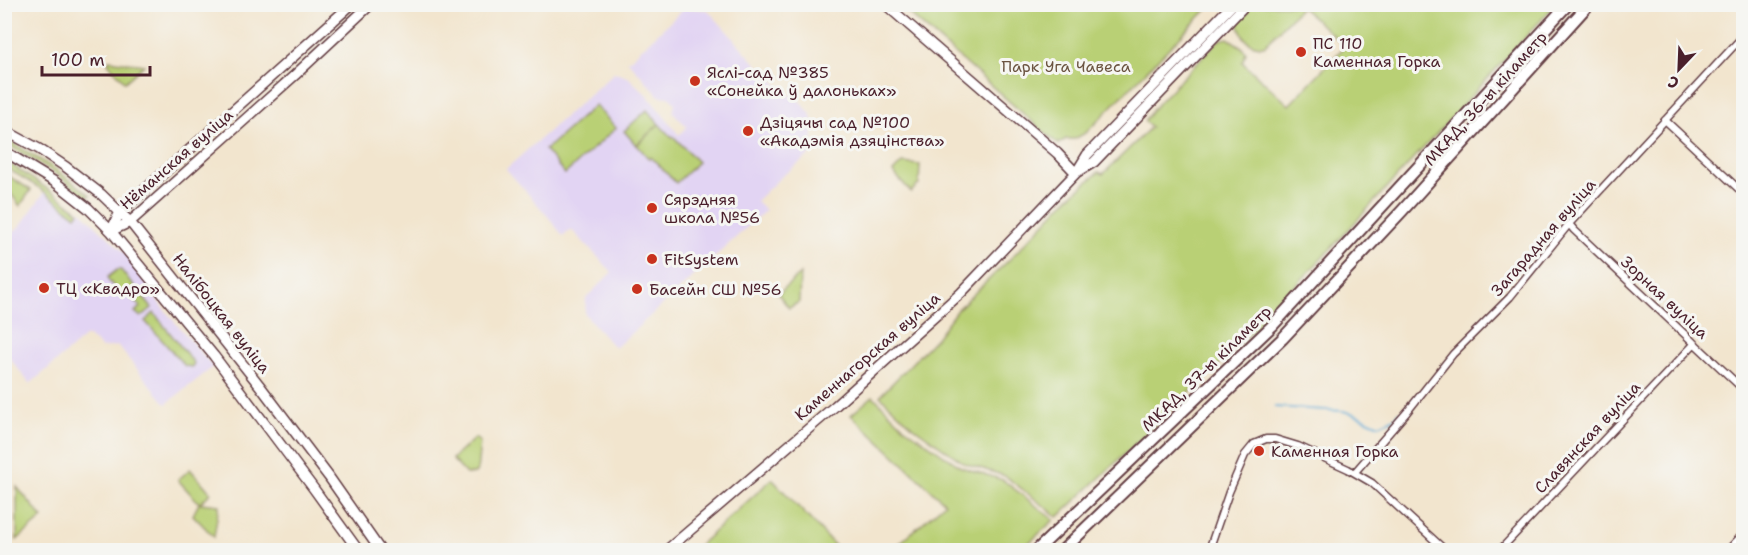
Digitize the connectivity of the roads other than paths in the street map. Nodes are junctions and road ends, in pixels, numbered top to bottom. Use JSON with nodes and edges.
{"nodes":[{"id":1,"x":351,"y":4,"type":"edge"},
{"id":2,"x":371,"y":4,"type":"edge"},
{"id":3,"x":885,"y":4,"type":"edge"},
{"id":4,"x":1233,"y":4,"type":"edge"},
{"id":5,"x":1246,"y":4,"type":"edge"},
{"id":6,"x":1568,"y":4,"type":"edge"},
{"id":7,"x":1589,"y":4,"type":"edge"},
{"id":8,"x":1743,"y":35,"type":"edge"},
{"id":9,"x":1665,"y":120,"type":"junction"},
{"id":10,"x":4,"y":130,"type":"edge"},
{"id":11,"x":4,"y":151,"type":"edge"},
{"id":12,"x":1076,"y":172,"type":"junction"},
{"id":13,"x":1743,"y":194,"type":"edge"},
{"id":14,"x":1390,"y":200,"type":"joint"},
{"id":15,"x":1402,"y":211,"type":"joint"},
{"id":16,"x":120,"y":212,"type":"junction"},
{"id":17,"x":130,"y":222,"type":"junction"},
{"id":18,"x":1569,"y":224,"type":"junction"},
{"id":19,"x":111,"y":231,"type":"junction"},
{"id":20,"x":1695,"y":344,"type":"junction"},
{"id":21,"x":1743,"y":390,"type":"edge"},
{"id":22,"x":1355,"y":472,"type":"junction"},
{"id":23,"x":1743,"y":533,"type":"edge"},
{"id":24,"x":358,"y":550,"type":"edge"},
{"id":25,"x":380,"y":550,"type":"edge"},
{"id":26,"x":667,"y":550,"type":"edge"},
{"id":27,"x":1037,"y":550,"type":"edge"},
{"id":28,"x":1063,"y":550,"type":"edge"},
{"id":29,"x":1209,"y":550,"type":"edge"},
{"id":30,"x":1445,"y":550,"type":"edge"},
{"id":31,"x":1500,"y":550,"type":"edge"},
{"id":32,"x":1728,"y":550,"type":"edge"}],
"edges":[{"from":1,"to":16,"type":"main road","name":"Нёманская вуліца"},
{"from":2,"to":17,"type":"main road","name":"Нёманская вуліца"},
{"from":3,"to":12,"type":"main road"},
{"from":4,"to":12,"type":"main road","name":"Каменнагорская вуліца"},
{"from":5,"to":12,"type":"main road","name":"Каменнагорская вуліца"},
{"from":6,"to":14,"type":"highway","name":"МКАД, 36-ы кіламетр"},
{"from":7,"to":15,"type":"highway","name":"МКАД, 36-ы кіламетр"},
{"from":8,"to":9,"type":"street","name":"Загарадная вуліца"},
{"from":9,"to":13,"type":"street"},
{"from":9,"to":18,"type":"street","name":"Загарадная вуліца"},
{"from":10,"to":16,"type":"main road","name":"Налібоцкая вуліца"},
{"from":11,"to":19,"type":"main road","name":"Налібоцкая вуліца"},
{"from":12,"to":26,"type":"main road","name":"Каменнагорская вуліца"},
{"from":14,"to":27,"type":"highway","name":"МКАД, 37-ы кіламетр"},
{"from":15,"to":28,"type":"highway","name":"МКАД, 37-ы кіламетр"},
{"from":16,"to":17,"type":"main road","name":"Налібоцкая вуліца"},
{"from":16,"to":19,"type":"main road","name":"Нёманская вуліца"},
{"from":17,"to":19,"type":"main road","name":"Нёманская вуліца"},
{"from":17,"to":25,"type":"main road","name":"Налібоцкая вуліца"},
{"from":18,"to":20,"type":"street","name":"Зорная вуліца"},
{"from":18,"to":22,"type":"street","name":"Загарадная вуліца"},
{"from":19,"to":24,"type":"main road","name":"Налібоцкая вуліца"},
{"from":20,"to":21,"type":"street","name":"Зорная вуліца"},
{"from":20,"to":31,"type":"street","name":"Славянская вуліца"},
{"from":22,"to":29,"type":"street"},
{"from":22,"to":30,"type":"street"},
{"from":23,"to":32,"type":"street"}]}
